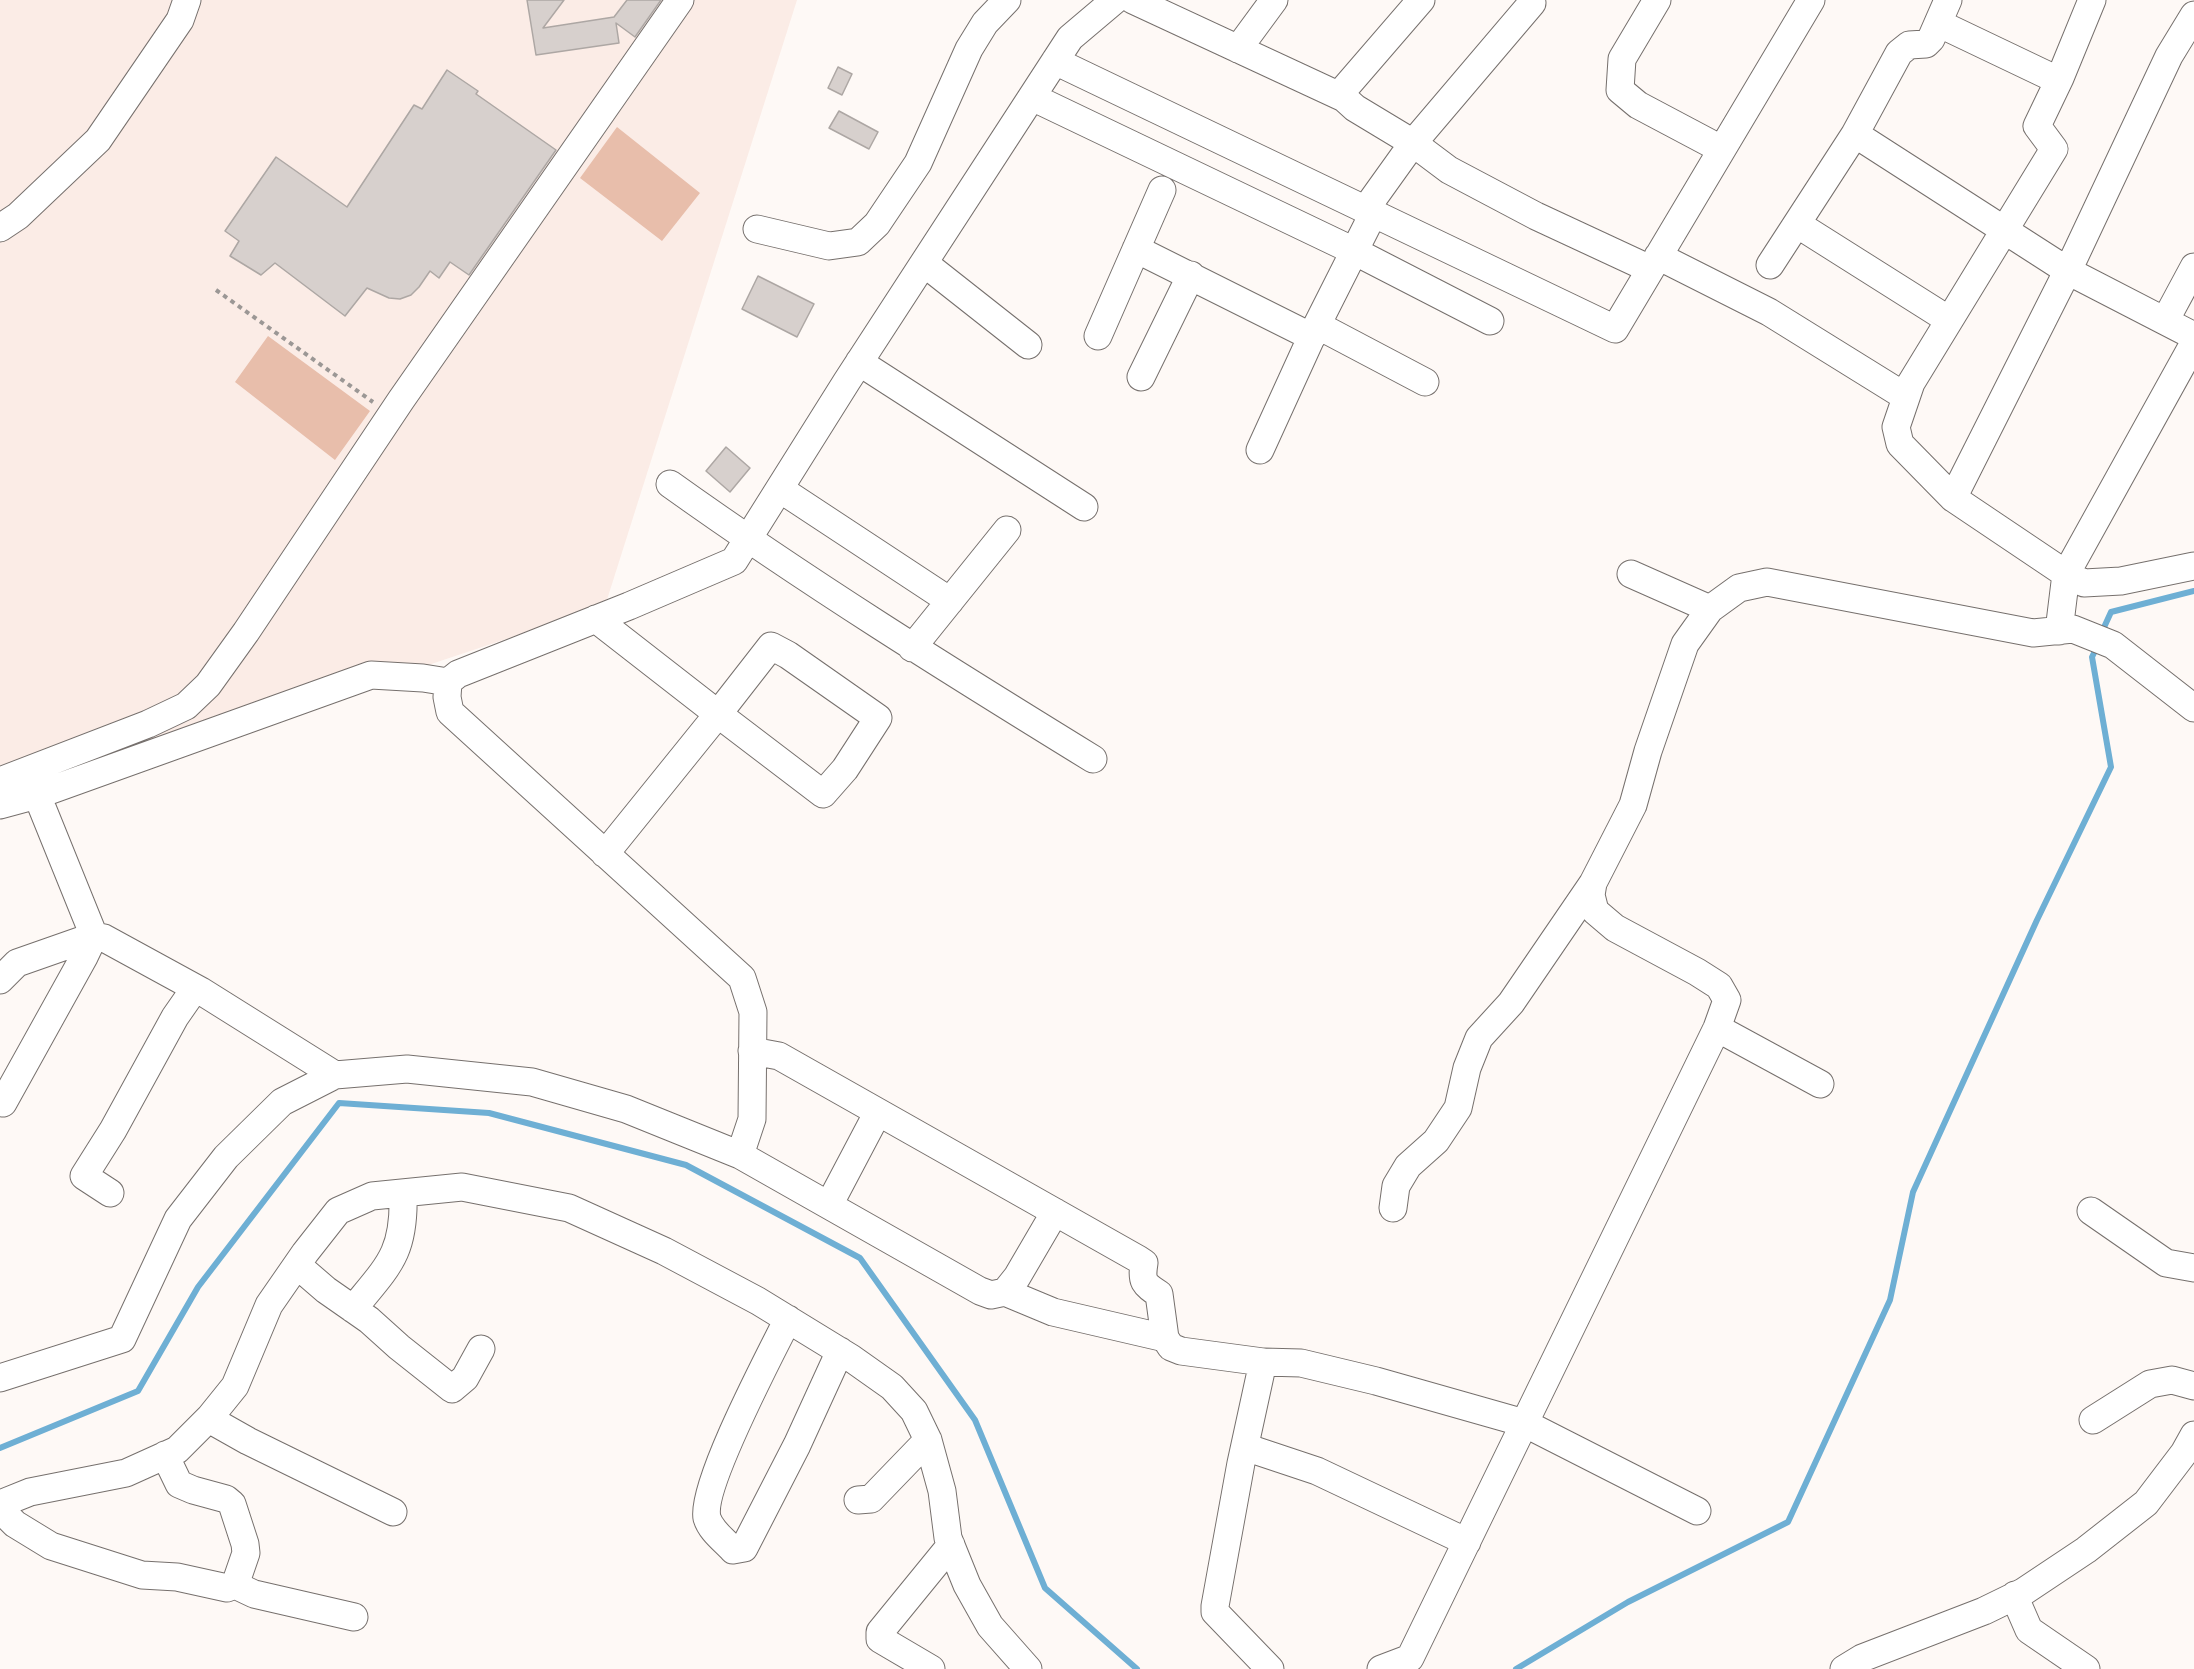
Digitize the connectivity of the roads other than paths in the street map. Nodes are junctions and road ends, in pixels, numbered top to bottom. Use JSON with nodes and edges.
{"nodes":[{"id":1,"x":187,"y":0,"type":"edge"},
{"id":2,"x":680,"y":0,"type":"edge"},
{"id":3,"x":1007,"y":0,"type":"edge"},
{"id":4,"x":1115,"y":0,"type":"edge"},
{"id":5,"x":1134,"y":0,"type":"edge"},
{"id":6,"x":1274,"y":0,"type":"edge"},
{"id":7,"x":1421,"y":0,"type":"edge"},
{"id":8,"x":1657,"y":0,"type":"edge"},
{"id":9,"x":1811,"y":0,"type":"edge"},
{"id":10,"x":2092,"y":0,"type":"edge"},
{"id":11,"x":1532,"y":3,"type":"dead end"},
{"id":12,"x":1943,"y":11,"type":"edge"},
{"id":13,"x":2194,"y":15,"type":"edge"},
{"id":14,"x":1238,"y":49,"type":"junction"},
{"id":15,"x":1055,"y":61,"type":"junction"},
{"id":16,"x":2047,"y":75,"type":"dead end"},
{"id":17,"x":1032,"y":97,"type":"junction"},
{"id":18,"x":1344,"y":98,"type":"junction"},
{"id":19,"x":1855,"y":134,"type":"junction"},
{"id":20,"x":1413,"y":143,"type":"junction"},
{"id":21,"x":1721,"y":149,"type":"junction"},
{"id":22,"x":1162,"y":190,"type":"dead end"},
{"id":23,"x":1369,"y":212,"type":"junction"},
{"id":24,"x":1797,"y":224,"type":"junction"},
{"id":25,"x":0,"y":228,"type":"edge"},
{"id":26,"x":757,"y":229,"type":"dead end"},
{"id":27,"x":2005,"y":231,"type":"junction"},
{"id":28,"x":1136,"y":249,"type":"junction"},
{"id":29,"x":1354,"y":251,"type":"junction"},
{"id":30,"x":924,"y":263,"type":"junction"},
{"id":31,"x":1654,"y":263,"type":"junction"},
{"id":32,"x":1770,"y":265,"type":"dead end"},
{"id":33,"x":2194,"y":267,"type":"edge"},
{"id":34,"x":2068,"y":271,"type":"junction"},
{"id":35,"x":1191,"y":275,"type":"junction"},
{"id":36,"x":1949,"y":320,"type":"junction"},
{"id":37,"x":1490,"y":321,"type":"dead end"},
{"id":38,"x":2165,"y":321,"type":"junction"},
{"id":39,"x":1315,"y":331,"type":"junction"},
{"id":40,"x":1098,"y":336,"type":"dead end"},
{"id":41,"x":2194,"y":336,"type":"edge"},
{"id":42,"x":2194,"y":344,"type":"edge"},
{"id":43,"x":1028,"y":345,"type":"dead end"},
{"id":44,"x":859,"y":362,"type":"junction"},
{"id":45,"x":1141,"y":377,"type":"dead end"},
{"id":46,"x":1425,"y":382,"type":"dead end"},
{"id":47,"x":1906,"y":398,"type":"junction"},
{"id":48,"x":1260,"y":450,"type":"dead end"},
{"id":49,"x":670,"y":484,"type":"dead end"},
{"id":50,"x":780,"y":489,"type":"junction"},
{"id":51,"x":1953,"y":498,"type":"junction"},
{"id":52,"x":1084,"y":507,"type":"dead end"},
{"id":53,"x":1007,"y":530,"type":"dead end"},
{"id":54,"x":748,"y":540,"type":"junction"},
{"id":55,"x":2194,"y":566,"type":"edge"},
{"id":56,"x":1631,"y":574,"type":"dead end"},
{"id":57,"x":2066,"y":574,"type":"junction"},
{"id":58,"x":950,"y":601,"type":"junction"},
{"id":59,"x":1710,"y":609,"type":"junction"},
{"id":60,"x":596,"y":619,"type":"junction"},
{"id":61,"x":2066,"y":630,"type":"junction"},
{"id":62,"x":912,"y":648,"type":"junction"},
{"id":63,"x":448,"y":682,"type":"junction"},
{"id":64,"x":2194,"y":708,"type":"edge"},
{"id":65,"x":718,"y":714,"type":"junction"},
{"id":66,"x":1093,"y":759,"type":"dead end"},
{"id":67,"x":0,"y":781,"type":"edge"},
{"id":68,"x":37,"y":795,"type":"junction"},
{"id":69,"x":0,"y":805,"type":"edge"},
{"id":70,"x":605,"y":854,"type":"junction"},
{"id":71,"x":1593,"y":883,"type":"junction"},
{"id":72,"x":94,"y":936,"type":"junction"},
{"id":73,"x":0,"y":980,"type":"edge"},
{"id":74,"x":201,"y":991,"type":"junction"},
{"id":75,"x":1717,"y":1028,"type":"junction"},
{"id":76,"x":752,"y":1051,"type":"junction"},
{"id":77,"x":335,"y":1075,"type":"junction"},
{"id":78,"x":1820,"y":1084,"type":"dead end"},
{"id":79,"x":3,"y":1103,"type":"dead end"},
{"id":80,"x":879,"y":1112,"type":"junction"},
{"id":81,"x":740,"y":1155,"type":"junction"},
{"id":82,"x":110,"y":1193,"type":"dead end"},
{"id":83,"x":403,"y":1193,"type":"junction"},
{"id":84,"x":829,"y":1205,"type":"junction"},
{"id":85,"x":1393,"y":1208,"type":"dead end"},
{"id":86,"x":2091,"y":1211,"type":"dead end"},
{"id":87,"x":1055,"y":1212,"type":"junction"},
{"id":88,"x":297,"y":1265,"type":"junction"},
{"id":89,"x":2194,"y":1268,"type":"edge"},
{"id":90,"x":1005,"y":1292,"type":"junction"},
{"id":91,"x":353,"y":1309,"type":"junction"},
{"id":92,"x":788,"y":1319,"type":"junction"},
{"id":93,"x":1165,"y":1338,"type":"junction"},
{"id":94,"x":481,"y":1349,"type":"dead end"},
{"id":95,"x":840,"y":1351,"type":"junction"},
{"id":96,"x":1263,"y":1362,"type":"junction"},
{"id":97,"x":0,"y":1378,"type":"edge"},
{"id":98,"x":2194,"y":1386,"type":"edge"},
{"id":99,"x":208,"y":1419,"type":"junction"},
{"id":100,"x":2093,"y":1420,"type":"dead end"},
{"id":101,"x":1524,"y":1423,"type":"junction"},
{"id":102,"x":2194,"y":1435,"type":"edge"},
{"id":103,"x":928,"y":1440,"type":"junction"},
{"id":104,"x":1245,"y":1447,"type":"junction"},
{"id":105,"x":165,"y":1455,"type":"junction"},
{"id":106,"x":2194,"y":1459,"type":"edge"},
{"id":107,"x":858,"y":1500,"type":"dead end"},
{"id":108,"x":0,"y":1504,"type":"edge"},
{"id":109,"x":0,"y":1509,"type":"edge"},
{"id":110,"x":1697,"y":1511,"type":"dead end"},
{"id":111,"x":393,"y":1512,"type":"dead end"},
{"id":112,"x":1467,"y":1542,"type":"junction"},
{"id":113,"x":951,"y":1545,"type":"junction"},
{"id":114,"x":235,"y":1586,"type":"junction"},
{"id":115,"x":2017,"y":1601,"type":"junction"},
{"id":116,"x":354,"y":1617,"type":"dead end"},
{"id":117,"x":931,"y":1669,"type":"edge"},
{"id":118,"x":1028,"y":1669,"type":"edge"},
{"id":119,"x":1270,"y":1669,"type":"edge"},
{"id":120,"x":1381,"y":1669,"type":"edge"},
{"id":121,"x":1844,"y":1669,"type":"edge"},
{"id":122,"x":1867,"y":1669,"type":"edge"},
{"id":123,"x":2086,"y":1669,"type":"edge"}],
"edges":[{"from":1,"to":25,"type":"street"},
{"from":2,"to":67,"type":"street"},
{"from":3,"to":26,"type":"street"},
{"from":4,"to":15,"type":"street"},
{"from":5,"to":14,"type":"street"},
{"from":6,"to":14,"type":"street"},
{"from":7,"to":18,"type":"street"},
{"from":8,"to":21,"type":"street"},
{"from":9,"to":21,"type":"street"},
{"from":10,"to":27,"type":"street"},
{"from":11,"to":20,"type":"street"},
{"from":12,"to":16,"type":"street"},
{"from":12,"to":19,"type":"street"},
{"from":13,"to":34,"type":"street"},
{"from":14,"to":18,"type":"street"},
{"from":15,"to":17,"type":"street"},
{"from":15,"to":23,"type":"street"},
{"from":17,"to":29,"type":"street"},
{"from":17,"to":30,"type":"street"},
{"from":18,"to":20,"type":"street"},
{"from":19,"to":24,"type":"street"},
{"from":19,"to":27,"type":"street"},
{"from":20,"to":23,"type":"street"},
{"from":20,"to":31,"type":"street"},
{"from":21,"to":31,"type":"street"},
{"from":22,"to":28,"type":"street"},
{"from":23,"to":29,"type":"street"},
{"from":23,"to":31,"type":"street"},
{"from":24,"to":32,"type":"street"},
{"from":24,"to":36,"type":"street"},
{"from":27,"to":34,"type":"street"},
{"from":27,"to":36,"type":"street"},
{"from":28,"to":35,"type":"street"},
{"from":28,"to":40,"type":"street"},
{"from":29,"to":37,"type":"street"},
{"from":29,"to":39,"type":"street"},
{"from":30,"to":43,"type":"street"},
{"from":30,"to":44,"type":"street"},
{"from":31,"to":47,"type":"street"},
{"from":33,"to":38,"type":"street"},
{"from":34,"to":38,"type":"street"},
{"from":34,"to":51,"type":"street"},
{"from":35,"to":39,"type":"street"},
{"from":35,"to":45,"type":"street"},
{"from":36,"to":47,"type":"street"},
{"from":38,"to":41,"type":"street"},
{"from":39,"to":46,"type":"street"},
{"from":39,"to":48,"type":"street"},
{"from":42,"to":57,"type":"street"},
{"from":44,"to":50,"type":"street"},
{"from":44,"to":52,"type":"street"},
{"from":47,"to":51,"type":"street"},
{"from":49,"to":54,"type":"street"},
{"from":50,"to":54,"type":"street"},
{"from":50,"to":58,"type":"street"},
{"from":51,"to":57,"type":"street"},
{"from":53,"to":58,"type":"street"},
{"from":54,"to":60,"type":"street"},
{"from":54,"to":62,"type":"street"},
{"from":55,"to":57,"type":"street"},
{"from":56,"to":59,"type":"street"},
{"from":57,"to":61,"type":"street"},
{"from":58,"to":62,"type":"street"},
{"from":59,"to":61,"type":"street"},
{"from":59,"to":71,"type":"street"},
{"from":60,"to":63,"type":"street"},
{"from":60,"to":65,"type":"street"},
{"from":61,"to":64,"type":"street"},
{"from":62,"to":66,"type":"street"},
{"from":63,"to":68,"type":"street"},
{"from":63,"to":70,"type":"street"},
{"from":65,"to":65,"type":"street"},
{"from":65,"to":70,"type":"street"},
{"from":68,"to":69,"type":"street"},
{"from":68,"to":72,"type":"street"},
{"from":70,"to":76,"type":"street"},
{"from":71,"to":75,"type":"street"},
{"from":71,"to":85,"type":"street"},
{"from":72,"to":73,"type":"street"},
{"from":72,"to":74,"type":"street"},
{"from":72,"to":79,"type":"street"},
{"from":74,"to":77,"type":"street"},
{"from":74,"to":82,"type":"street"},
{"from":75,"to":78,"type":"street"},
{"from":75,"to":101,"type":"street"},
{"from":76,"to":80,"type":"street"},
{"from":76,"to":81,"type":"street"},
{"from":77,"to":81,"type":"street"},
{"from":77,"to":97,"type":"street"},
{"from":80,"to":84,"type":"street"},
{"from":80,"to":87,"type":"street"},
{"from":81,"to":84,"type":"street"},
{"from":83,"to":88,"type":"street"},
{"from":83,"to":91,"type":"street"},
{"from":83,"to":92,"type":"street"},
{"from":84,"to":90,"type":"street"},
{"from":86,"to":89,"type":"street"},
{"from":87,"to":90,"type":"street"},
{"from":87,"to":93,"type":"street"},
{"from":88,"to":91,"type":"street"},
{"from":88,"to":99,"type":"street"},
{"from":90,"to":93,"type":"street"},
{"from":91,"to":94,"type":"street"},
{"from":92,"to":95,"type":"street"},
{"from":92,"to":95,"type":"street"},
{"from":93,"to":96,"type":"street"},
{"from":95,"to":103,"type":"street"},
{"from":96,"to":101,"type":"street"},
{"from":96,"to":104,"type":"street"},
{"from":98,"to":100,"type":"street"},
{"from":99,"to":105,"type":"street"},
{"from":99,"to":111,"type":"street"},
{"from":101,"to":110,"type":"street"},
{"from":101,"to":112,"type":"street"},
{"from":102,"to":115,"type":"street"},
{"from":103,"to":107,"type":"street"},
{"from":103,"to":113,"type":"street"},
{"from":104,"to":112,"type":"street"},
{"from":104,"to":119,"type":"street"},
{"from":105,"to":108,"type":"street"},
{"from":105,"to":114,"type":"street"},
{"from":106,"to":115,"type":"street"},
{"from":109,"to":114,"type":"street"},
{"from":112,"to":120,"type":"street"},
{"from":113,"to":117,"type":"street"},
{"from":113,"to":118,"type":"street"},
{"from":114,"to":116,"type":"street"},
{"from":115,"to":121,"type":"street"},
{"from":115,"to":122,"type":"street"},
{"from":115,"to":123,"type":"street"}]}
